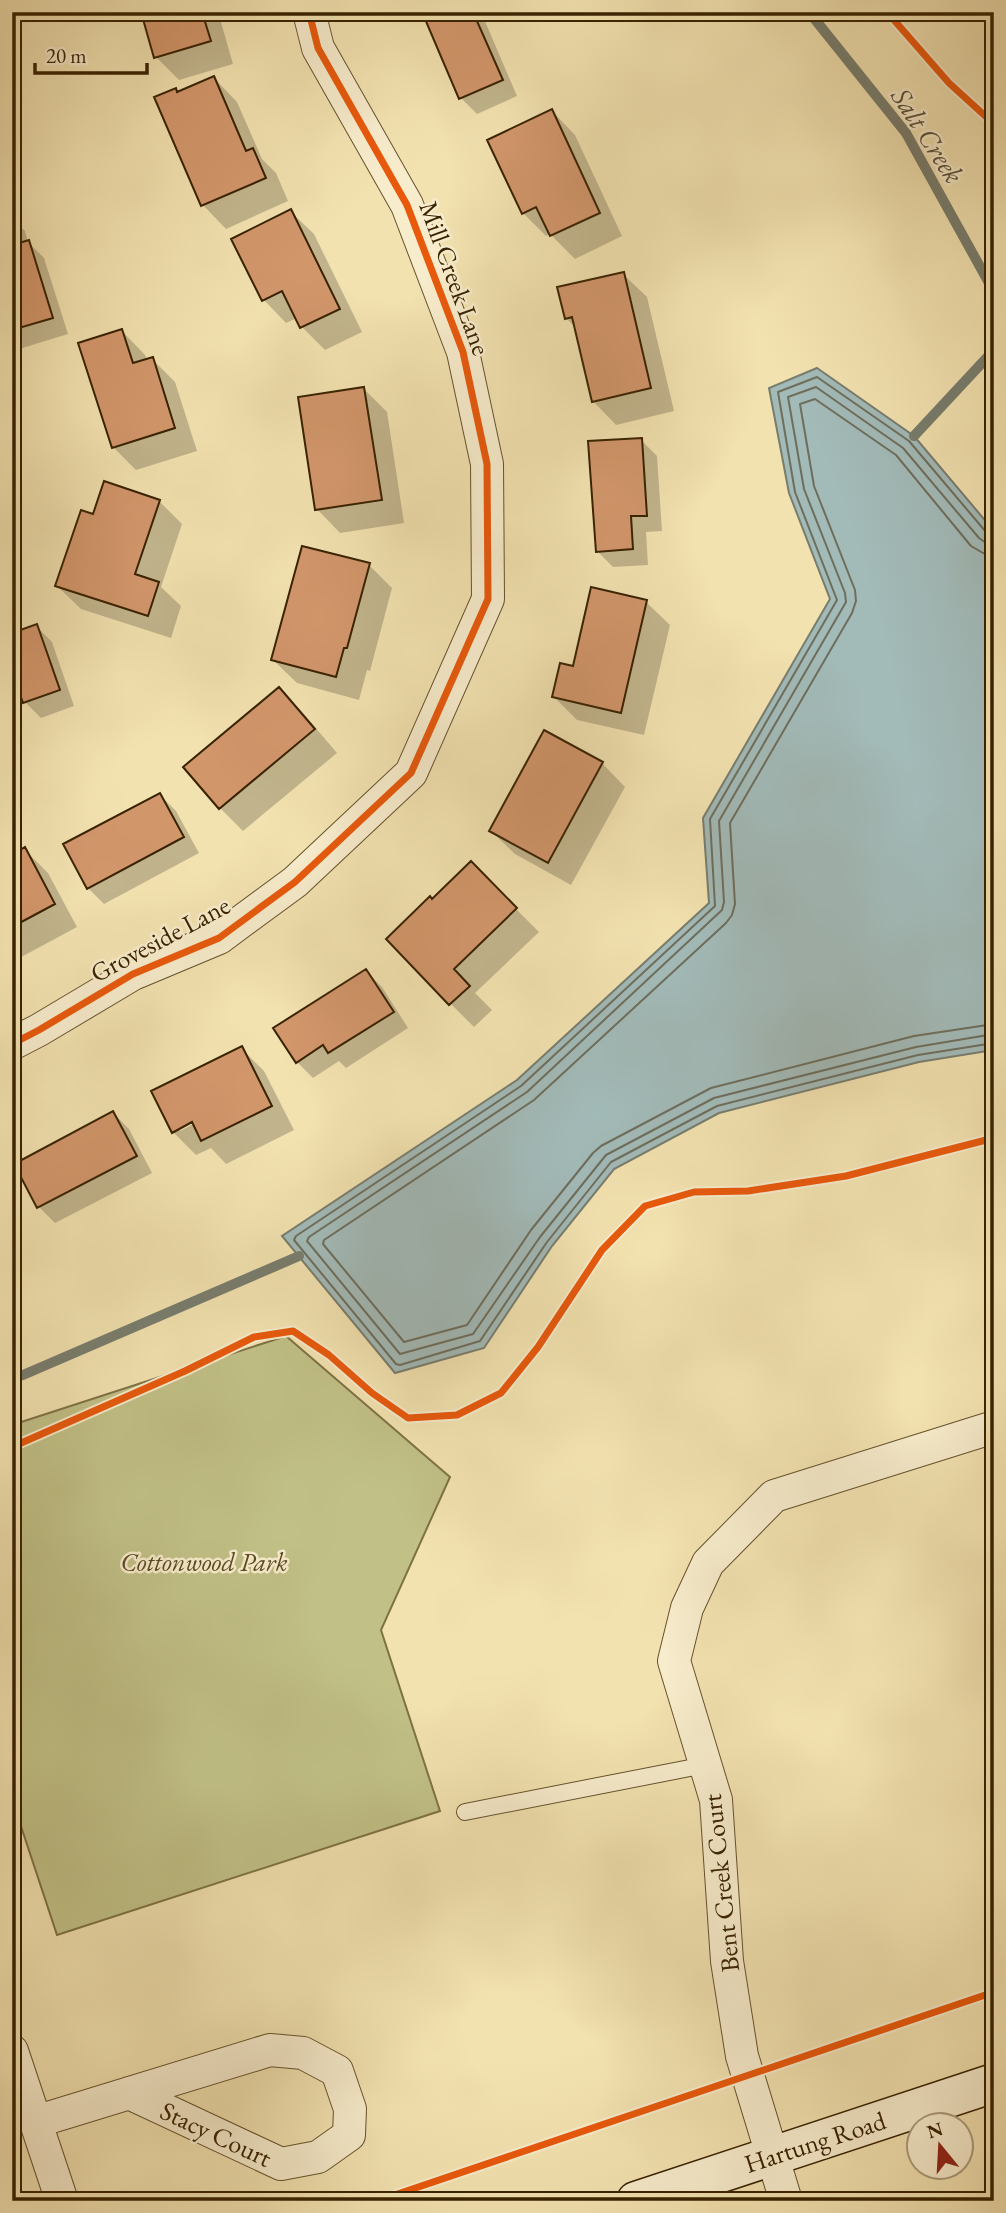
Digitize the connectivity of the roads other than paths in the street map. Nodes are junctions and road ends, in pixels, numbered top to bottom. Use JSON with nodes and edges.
{"nodes":[{"id":1,"x":309,"y":12,"type":"edge"},
{"id":2,"x":411,"y":773,"type":"joint"},
{"id":3,"x":12,"y":1044,"type":"edge"},
{"id":4,"x":994,"y":1427,"type":"edge"},
{"id":5,"x":705,"y":1765,"type":"junction"},
{"id":6,"x":465,"y":1812,"type":"dead end"},
{"id":7,"x":12,"y":2051,"type":"edge"},
{"id":8,"x":994,"y":2083,"type":"edge"},
{"id":9,"x":130,"y":2093,"type":"junction"},
{"id":10,"x":36,"y":2122,"type":"junction"},
{"id":11,"x":771,"y":2156,"type":"junction"},
{"id":12,"x":62,"y":2201,"type":"edge"},
{"id":13,"x":636,"y":2201,"type":"edge"},
{"id":14,"x":786,"y":2201,"type":"edge"}],
"edges":[{"from":1,"to":2,"type":"street","name":"Mill Creek Lane"},
{"from":2,"to":3,"type":"street","name":"Groveside Lane"},
{"from":4,"to":5,"type":"street","name":"Bent Creek Court"},
{"from":5,"to":6,"type":"lane"},
{"from":5,"to":11,"type":"street","name":"Bent Creek Court"},
{"from":7,"to":10,"type":"street"},
{"from":8,"to":11,"type":"street","name":"Hartung Road"},
{"from":9,"to":9,"type":"street","name":"Stacy Court"},
{"from":9,"to":10,"type":"street","name":"Stacy Court"},
{"from":10,"to":12,"type":"street"},
{"from":11,"to":13,"type":"street","name":"Hartung Road"},
{"from":11,"to":14,"type":"street","name":"Bent Creek Court"}]}
